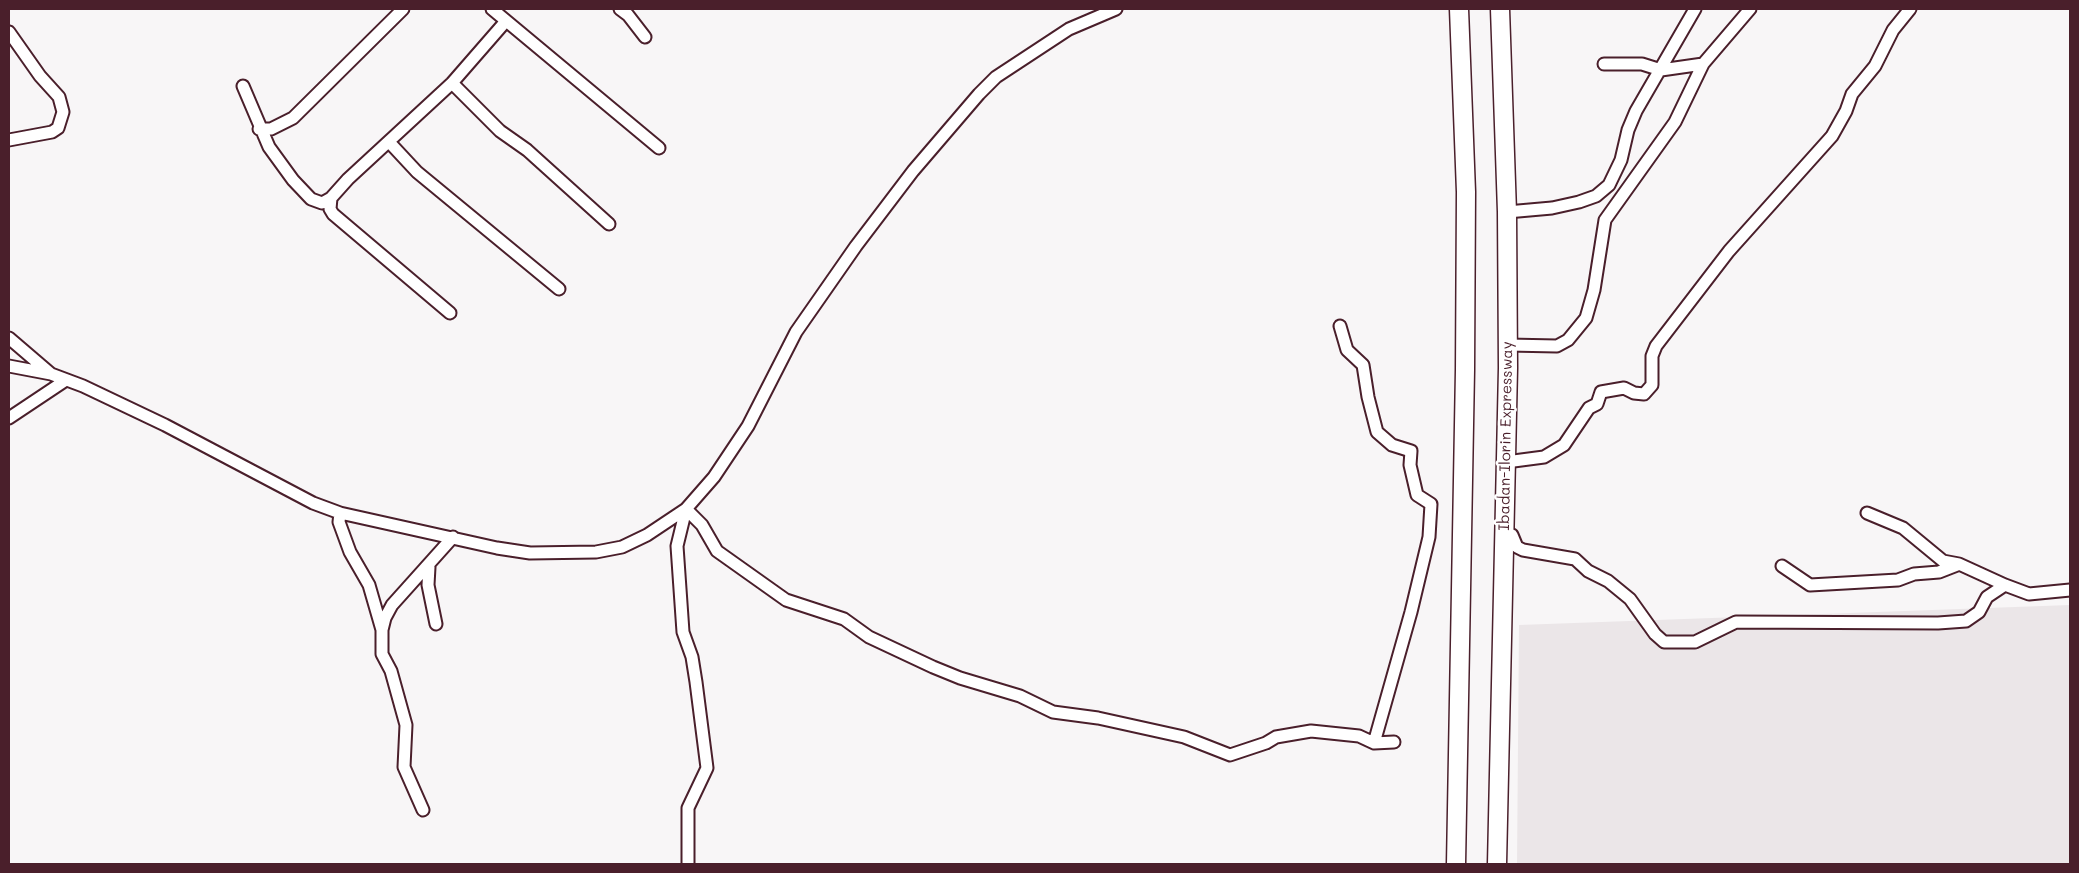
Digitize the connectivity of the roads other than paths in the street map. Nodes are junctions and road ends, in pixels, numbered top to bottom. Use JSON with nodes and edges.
{"nodes":[{"id":1,"x":403,"y":9,"type":"edge"},
{"id":2,"x":492,"y":9,"type":"edge"},
{"id":3,"x":620,"y":9,"type":"edge"},
{"id":4,"x":1116,"y":9,"type":"edge"},
{"id":5,"x":1460,"y":9,"type":"edge"},
{"id":6,"x":1500,"y":9,"type":"edge"},
{"id":7,"x":1695,"y":9,"type":"edge"},
{"id":8,"x":1750,"y":9,"type":"edge"},
{"id":9,"x":1910,"y":9,"type":"edge"},
{"id":10,"x":506,"y":21,"type":"junction"},
{"id":11,"x":9,"y":32,"type":"edge"},
{"id":12,"x":645,"y":37,"type":"dead end"},
{"id":13,"x":1604,"y":64,"type":"dead end"},
{"id":14,"x":1703,"y":64,"type":"junction"},
{"id":15,"x":1660,"y":69,"type":"junction"},
{"id":16,"x":452,"y":83,"type":"junction"},
{"id":17,"x":243,"y":86,"type":"dead end"},
{"id":18,"x":259,"y":129,"type":"junction"},
{"id":19,"x":9,"y":140,"type":"edge"},
{"id":20,"x":390,"y":143,"type":"junction"},
{"id":21,"x":659,"y":148,"type":"dead end"},
{"id":22,"x":330,"y":198,"type":"junction"},
{"id":23,"x":1507,"y":212,"type":"junction"},
{"id":24,"x":609,"y":224,"type":"dead end"},
{"id":25,"x":558,"y":289,"type":"dead end"},
{"id":26,"x":450,"y":313,"type":"dead end"},
{"id":27,"x":1340,"y":326,"type":"dead end"},
{"id":28,"x":9,"y":338,"type":"edge"},
{"id":29,"x":1508,"y":345,"type":"junction"},
{"id":30,"x":9,"y":366,"type":"edge"},
{"id":31,"x":51,"y":374,"type":"junction"},
{"id":32,"x":66,"y":380,"type":"junction"},
{"id":33,"x":9,"y":418,"type":"edge"},
{"id":34,"x":1506,"y":462,"type":"junction"},
{"id":35,"x":686,"y":510,"type":"junction"},
{"id":36,"x":340,"y":512,"type":"junction"},
{"id":37,"x":1867,"y":513,"type":"dead end"},
{"id":38,"x":1504,"y":534,"type":"junction"},
{"id":39,"x":453,"y":537,"type":"junction"},
{"id":40,"x":1958,"y":564,"type":"junction"},
{"id":41,"x":429,"y":566,"type":"junction"},
{"id":42,"x":1782,"y":566,"type":"dead end"},
{"id":43,"x":2004,"y":585,"type":"junction"},
{"id":44,"x":2070,"y":590,"type":"edge"},
{"id":45,"x":436,"y":624,"type":"dead end"},
{"id":46,"x":382,"y":630,"type":"junction"},
{"id":47,"x":1394,"y":742,"type":"dead end"},
{"id":48,"x":1374,"y":743,"type":"junction"},
{"id":49,"x":423,"y":810,"type":"dead end"},
{"id":50,"x":688,"y":864,"type":"edge"},
{"id":51,"x":1456,"y":864,"type":"edge"},
{"id":52,"x":1497,"y":864,"type":"edge"}],
"edges":[{"from":1,"to":18,"type":"street"},
{"from":2,"to":10,"type":"street"},
{"from":3,"to":12,"type":"street"},
{"from":4,"to":35,"type":"street"},
{"from":5,"to":51,"type":"highway"},
{"from":6,"to":23,"type":"highway","name":"Ibadan-Ilorin Expressway"},
{"from":7,"to":15,"type":"street"},
{"from":8,"to":14,"type":"street"},
{"from":9,"to":34,"type":"street"},
{"from":10,"to":16,"type":"street"},
{"from":10,"to":21,"type":"street"},
{"from":11,"to":19,"type":"street"},
{"from":13,"to":15,"type":"street"},
{"from":14,"to":15,"type":"street"},
{"from":14,"to":29,"type":"street"},
{"from":15,"to":23,"type":"street"},
{"from":16,"to":20,"type":"street"},
{"from":16,"to":24,"type":"street"},
{"from":17,"to":18,"type":"street"},
{"from":18,"to":22,"type":"street"},
{"from":20,"to":22,"type":"street"},
{"from":20,"to":25,"type":"street"},
{"from":22,"to":26,"type":"street"},
{"from":23,"to":29,"type":"highway","name":"Ibadan-Ilorin Expressway"},
{"from":27,"to":48,"type":"street"},
{"from":28,"to":31,"type":"street"},
{"from":29,"to":34,"type":"highway","name":"Ibadan-Ilorin Expressway"},
{"from":30,"to":31,"type":"street"},
{"from":31,"to":32,"type":"street"},
{"from":32,"to":33,"type":"street"},
{"from":32,"to":36,"type":"street"},
{"from":34,"to":38,"type":"highway","name":"Ibadan-Ilorin Expressway"},
{"from":35,"to":39,"type":"street"},
{"from":35,"to":48,"type":"street"},
{"from":35,"to":50,"type":"street"},
{"from":36,"to":39,"type":"street"},
{"from":36,"to":46,"type":"street"},
{"from":37,"to":40,"type":"street"},
{"from":38,"to":43,"type":"street"},
{"from":38,"to":52,"type":"highway","name":"Ibadan-Ilorin Expressway"},
{"from":39,"to":41,"type":"street"},
{"from":40,"to":42,"type":"street"},
{"from":40,"to":43,"type":"street"},
{"from":41,"to":45,"type":"street"},
{"from":41,"to":46,"type":"street"},
{"from":43,"to":44,"type":"street"},
{"from":46,"to":49,"type":"street"},
{"from":47,"to":48,"type":"street"}]}
